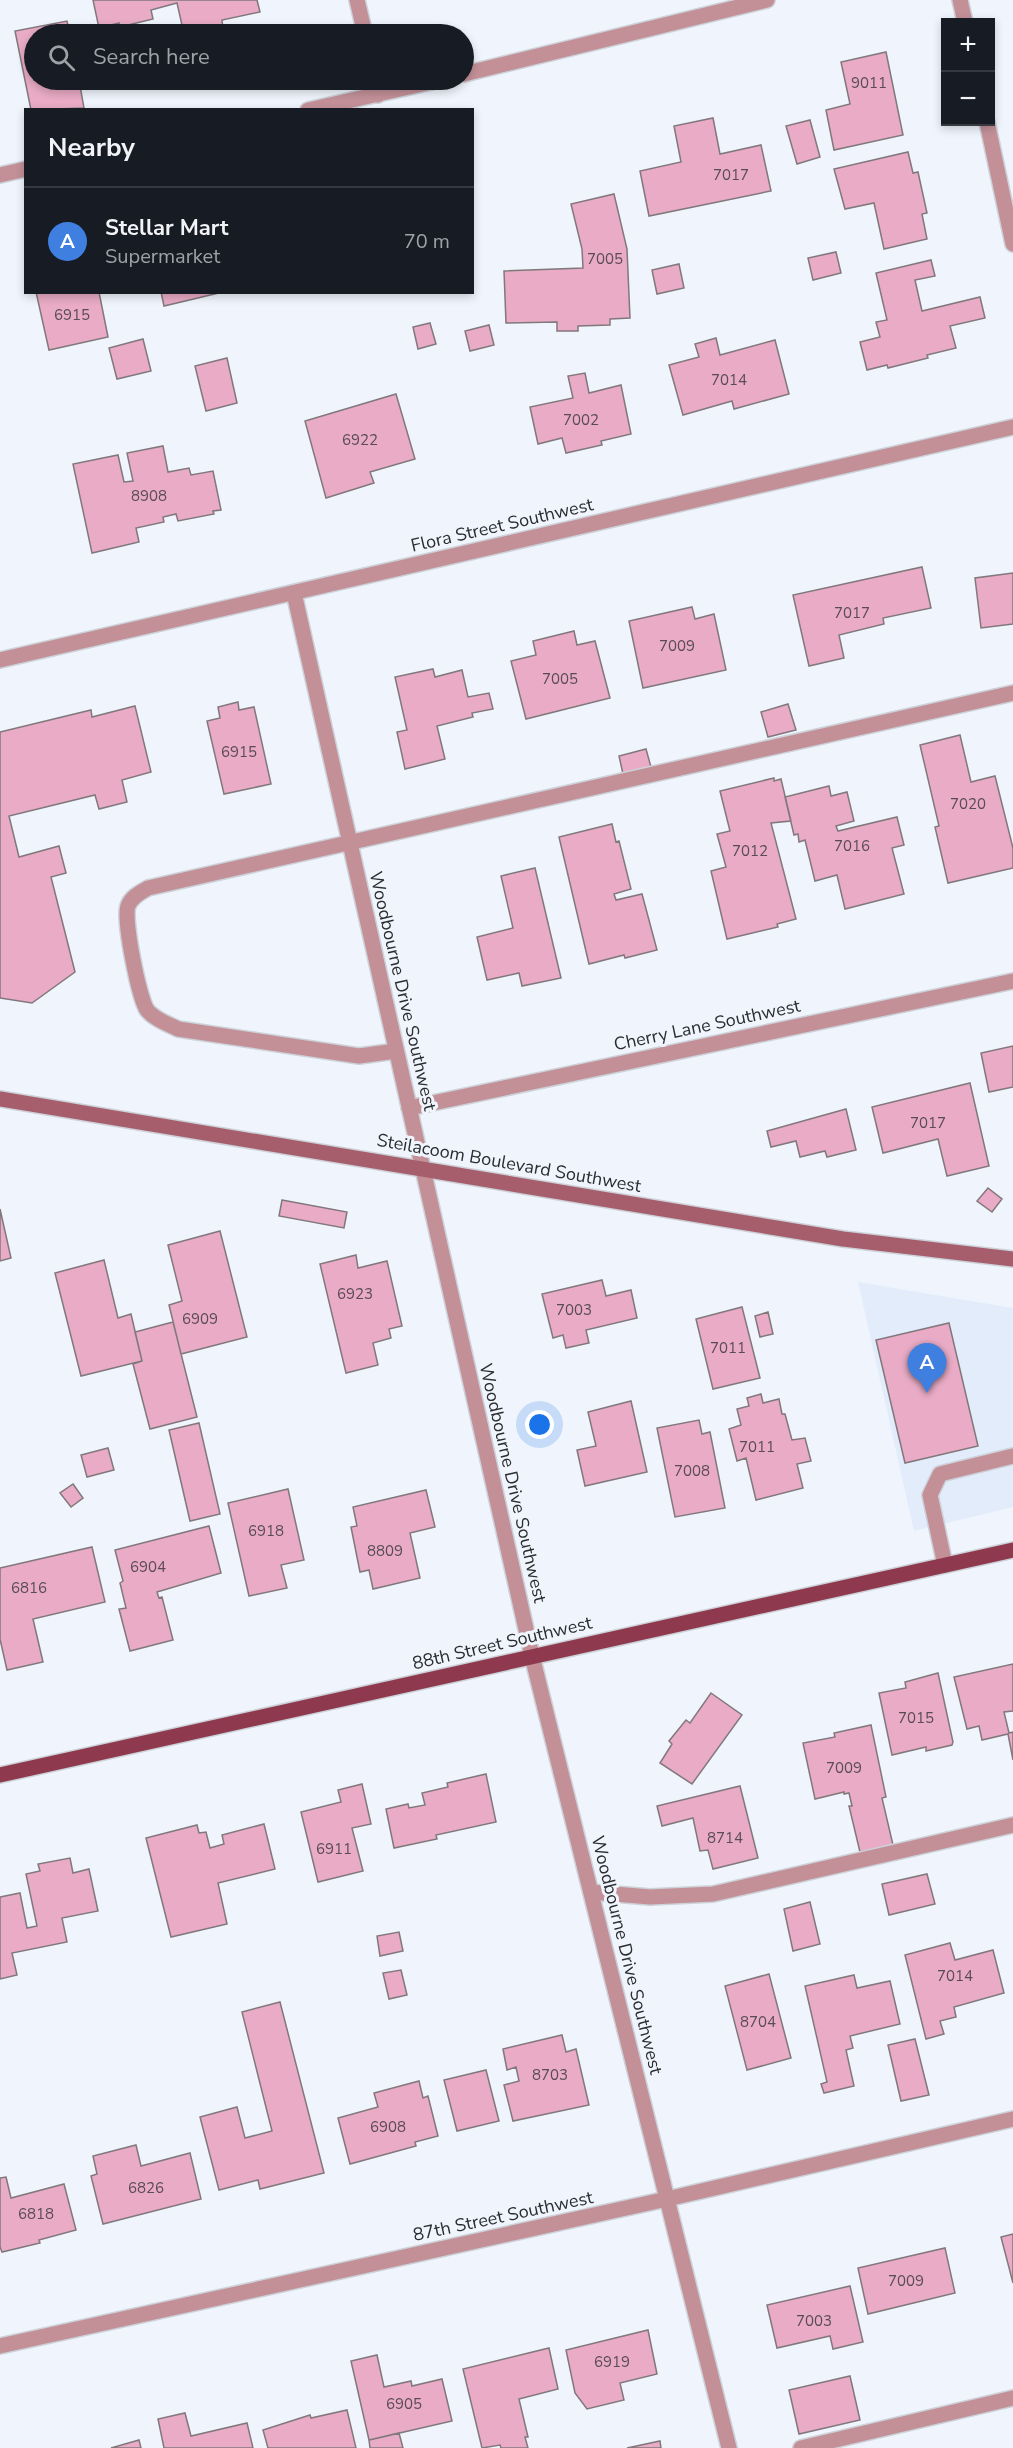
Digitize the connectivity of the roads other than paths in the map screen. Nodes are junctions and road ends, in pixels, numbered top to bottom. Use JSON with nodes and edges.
{"nodes":[{"id":1,"x":357,"y":0,"type":"edge"},
{"id":2,"x":767,"y":0,"type":"edge"},
{"id":3,"x":960,"y":0,"type":"edge"},
{"id":4,"x":964,"y":18,"type":"edge"},
{"id":5,"x":363,"y":24,"type":"edge"},
{"id":6,"x":474,"y":72,"type":"edge"},
{"id":7,"x":367,"y":90,"type":"edge"},
{"id":8,"x":314,"y":108,"type":"edge"},
{"id":9,"x":988,"y":126,"type":"edge"},
{"id":10,"x":24,"y":169,"type":"edge"},
{"id":11,"x":0,"y":175,"type":"edge"},
{"id":12,"x":1013,"y":244,"type":"edge"},
{"id":13,"x":1013,"y":427,"type":"edge"},
{"id":14,"x":294,"y":592,"type":"junction"},
{"id":15,"x":0,"y":660,"type":"edge"},
{"id":16,"x":1013,"y":693,"type":"edge"},
{"id":17,"x":349,"y":842,"type":"junction"},
{"id":18,"x":1013,"y":981,"type":"edge"},
{"id":19,"x":396,"y":1051,"type":"junction"},
{"id":20,"x":0,"y":1099,"type":"edge"},
{"id":21,"x":409,"y":1108,"type":"junction"},
{"id":22,"x":423,"y":1168,"type":"junction"},
{"id":23,"x":1013,"y":1259,"type":"edge"},
{"id":24,"x":1013,"y":1456,"type":"edge"},
{"id":25,"x":1013,"y":1550,"type":"edge"},
{"id":26,"x":945,"y":1565,"type":"junction"},
{"id":27,"x":532,"y":1656,"type":"junction"},
{"id":28,"x":0,"y":1775,"type":"edge"},
{"id":29,"x":1013,"y":1826,"type":"edge"},
{"id":30,"x":591,"y":1892,"type":"junction"},
{"id":31,"x":1013,"y":2119,"type":"edge"},
{"id":32,"x":667,"y":2199,"type":"junction"},
{"id":33,"x":0,"y":2346,"type":"edge"},
{"id":34,"x":1013,"y":2398,"type":"edge"},
{"id":35,"x":729,"y":2448,"type":"edge"},
{"id":36,"x":801,"y":2448,"type":"edge"}],
"edges":[{"from":1,"to":5,"type":"street"},
{"from":2,"to":6,"type":"street"},
{"from":3,"to":4,"type":"street"},
{"from":7,"to":8,"type":"street"},
{"from":9,"to":12,"type":"street"},
{"from":10,"to":11,"type":"street"},
{"from":13,"to":14,"type":"street","name":"Flora Street Southwest"},
{"from":14,"to":15,"type":"street","name":"Flora Street Southwest"},
{"from":14,"to":17,"type":"street","name":"Woodbourne Drive Southwest"},
{"from":16,"to":17,"type":"street"},
{"from":17,"to":19,"type":"street","name":"Woodbourne Drive Southwest"},
{"from":17,"to":19,"type":"street"},
{"from":18,"to":21,"type":"street","name":"Cherry Lane Southwest"},
{"from":19,"to":21,"type":"street","name":"Woodbourne Drive Southwest"},
{"from":20,"to":22,"type":"main road","name":"Steilacoom Boulevard Southwest"},
{"from":21,"to":22,"type":"street","name":"Woodbourne Drive Southwest"},
{"from":22,"to":23,"type":"main road","name":"Steilacoom Boulevard Southwest"},
{"from":22,"to":27,"type":"street","name":"Woodbourne Drive Southwest"},
{"from":24,"to":26,"type":"street"},
{"from":25,"to":26,"type":"main road","name":"88th Street Southwest"},
{"from":26,"to":27,"type":"main road","name":"88th Street Southwest"},
{"from":27,"to":28,"type":"main road","name":"88th Street Southwest"},
{"from":27,"to":30,"type":"street","name":"Woodbourne Drive Southwest"},
{"from":29,"to":30,"type":"street"},
{"from":30,"to":32,"type":"street","name":"Woodbourne Drive Southwest"},
{"from":31,"to":32,"type":"street","name":"87th Street Southwest"},
{"from":32,"to":33,"type":"street","name":"87th Street Southwest"},
{"from":32,"to":35,"type":"street","name":"Woodbourne Drive Southwest"},
{"from":34,"to":36,"type":"street"}]}
